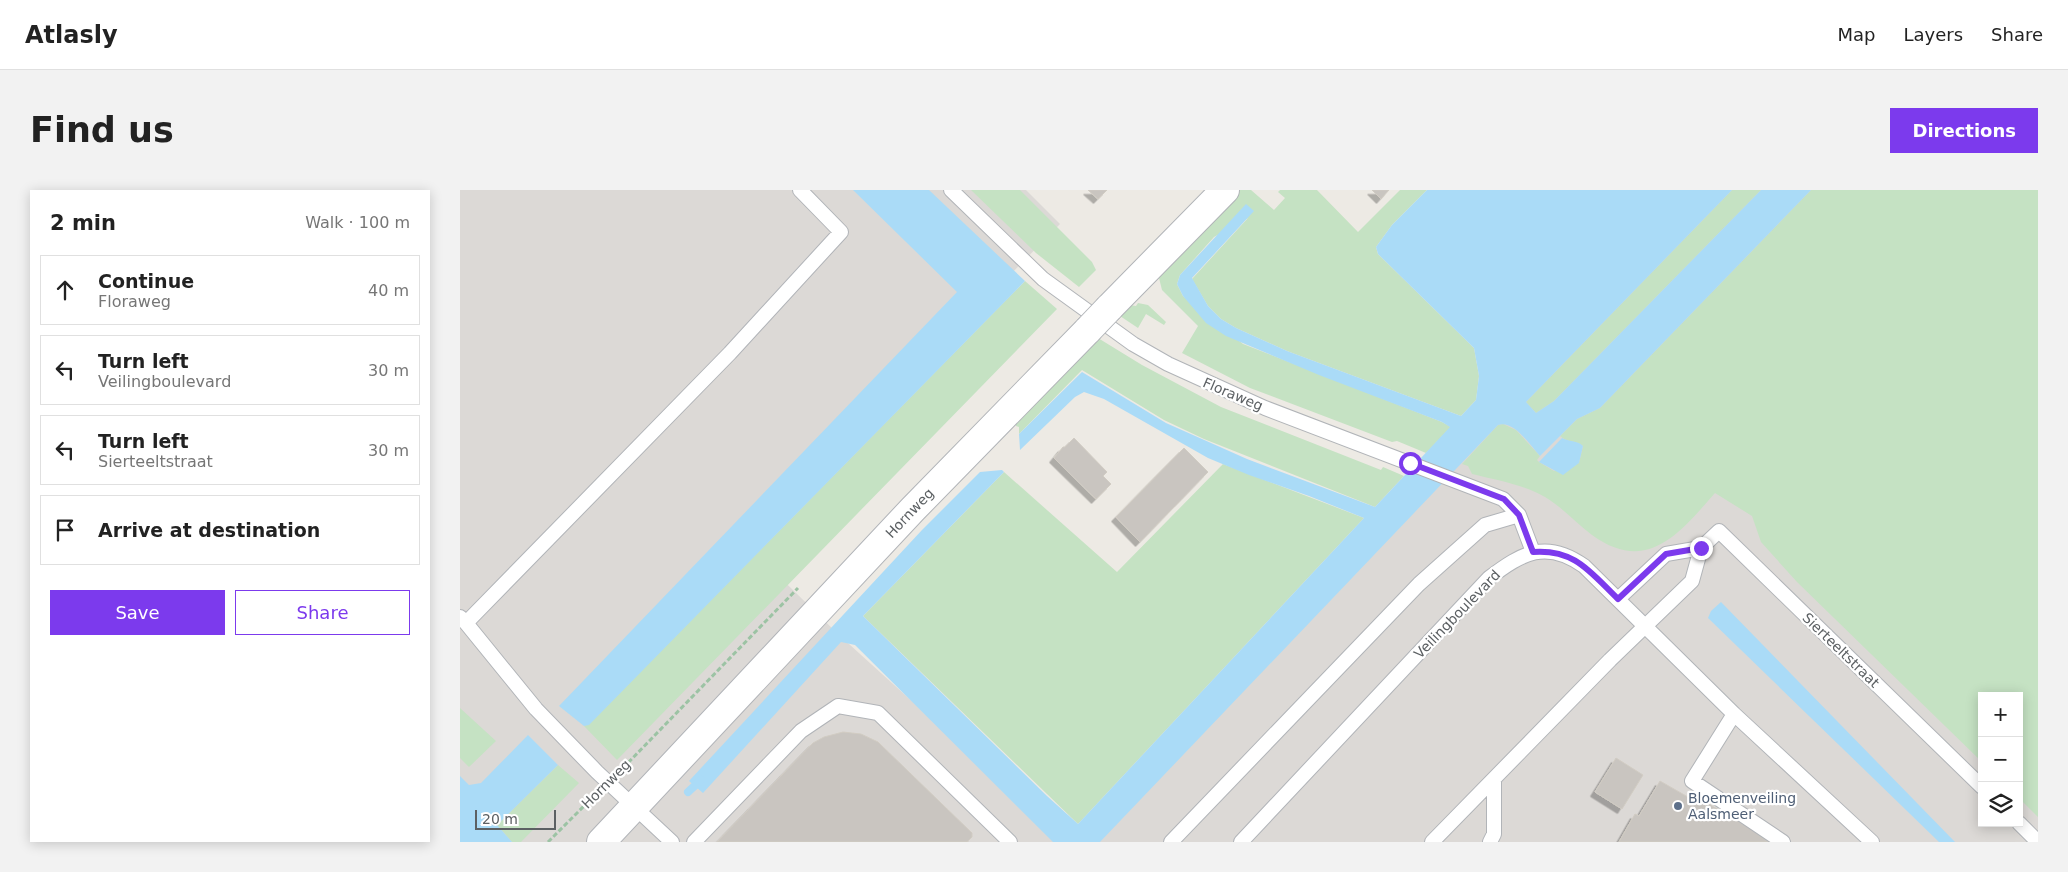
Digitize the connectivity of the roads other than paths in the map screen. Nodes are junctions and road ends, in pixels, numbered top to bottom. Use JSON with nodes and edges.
{"nodes":[{"id":1,"x":800,"y":190,"type":"edge"},
{"id":2,"x":951,"y":190,"type":"edge"},
{"id":3,"x":1225,"y":190,"type":"edge"},
{"id":4,"x":1519,"y":515,"type":"junction"},
{"id":5,"x":1701,"y":548,"type":"junction"},
{"id":6,"x":1533,"y":552,"type":"junction"},
{"id":7,"x":1618,"y":599,"type":"junction"},
{"id":8,"x":463,"y":620,"type":"edge"},
{"id":9,"x":1646,"y":626,"type":"junction"},
{"id":10,"x":1734,"y":714,"type":"junction"},
{"id":11,"x":1494,"y":779,"type":"junction"},
{"id":12,"x":1978,"y":783,"type":"edge"},
{"id":13,"x":635,"y":806,"type":"junction"},
{"id":14,"x":2023,"y":827,"type":"edge"},
{"id":15,"x":600,"y":842,"type":"edge"},
{"id":16,"x":672,"y":842,"type":"edge"},
{"id":17,"x":694,"y":842,"type":"edge"},
{"id":18,"x":1010,"y":842,"type":"edge"},
{"id":19,"x":1171,"y":842,"type":"edge"},
{"id":20,"x":1241,"y":842,"type":"edge"},
{"id":21,"x":1432,"y":842,"type":"edge"},
{"id":22,"x":1490,"y":842,"type":"edge"},
{"id":23,"x":1783,"y":842,"type":"edge"},
{"id":24,"x":1872,"y":842,"type":"edge"},
{"id":25,"x":2038,"y":842,"type":"edge"}],
"edges":[{"from":1,"to":8,"type":"lane"},
{"from":2,"to":4,"type":"lane","name":"Floraweg"},
{"from":3,"to":13,"type":"street","name":"Hornweg","bridge":true},
{"from":4,"to":6,"type":"lane","name":"Floraweg"},
{"from":4,"to":19,"type":"lane"},
{"from":5,"to":7,"type":"lane"},
{"from":5,"to":9,"type":"lane"},
{"from":5,"to":12,"type":"lane","name":"Sierteeltstraat"},
{"from":6,"to":7,"type":"lane","name":"Veilingboulevard"},
{"from":6,"to":20,"type":"lane","name":"Veilingboulevard"},
{"from":7,"to":9,"type":"lane","name":"Veilingboulevard"},
{"from":8,"to":13,"type":"lane"},
{"from":9,"to":10,"type":"lane","name":"Veilingboulevard"},
{"from":9,"to":11,"type":"lane"},
{"from":10,"to":23,"type":"lane"},
{"from":10,"to":24,"type":"lane","name":"Veilingboulevard"},
{"from":11,"to":21,"type":"lane"},
{"from":11,"to":22,"type":"lane"},
{"from":13,"to":15,"type":"street","name":"Hornweg"},
{"from":13,"to":16,"type":"lane"},
{"from":14,"to":25,"type":"lane"},
{"from":17,"to":18,"type":"lane"}]}
